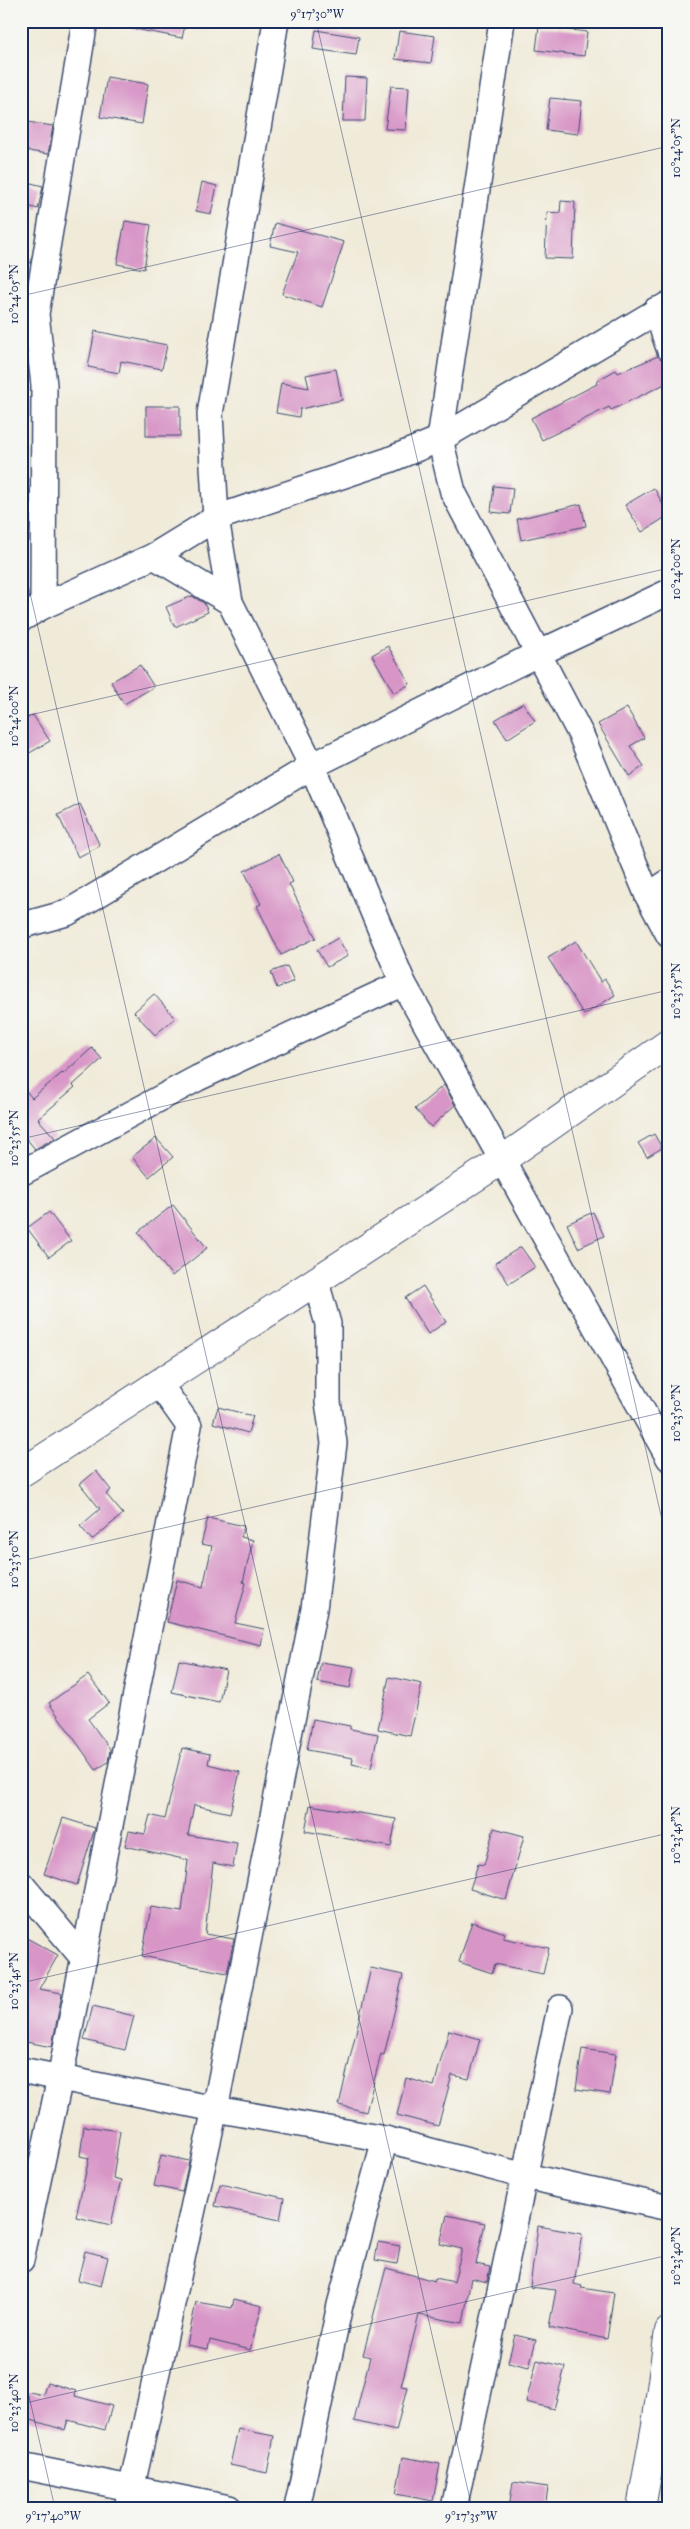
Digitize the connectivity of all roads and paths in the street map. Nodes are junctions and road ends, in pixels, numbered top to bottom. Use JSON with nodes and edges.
{"nodes":[{"id":1,"x":84,"y":21,"type":"edge"},
{"id":2,"x":276,"y":21,"type":"edge"},
{"id":3,"x":502,"y":21,"type":"edge"},
{"id":4,"x":662,"y":307,"type":"edge"},
{"id":5,"x":669,"y":348,"type":"edge"},
{"id":6,"x":440,"y":439,"type":"junction"},
{"id":7,"x":216,"y":518,"type":"junction"},
{"id":8,"x":154,"y":556,"type":"junction"},
{"id":9,"x":669,"y":592,"type":"edge"},
{"id":10,"x":230,"y":602,"type":"junction"},
{"id":11,"x":43,"y":606,"type":"junction"},
{"id":12,"x":21,"y":619,"type":"edge"},
{"id":13,"x":537,"y":654,"type":"junction"},
{"id":14,"x":312,"y":766,"type":"junction"},
{"id":15,"x":669,"y":882,"type":"edge"},
{"id":16,"x":648,"y":896,"type":"junction"},
{"id":17,"x":21,"y":924,"type":"edge"},
{"id":18,"x":669,"y":935,"type":"edge"},
{"id":19,"x":402,"y":983,"type":"junction"},
{"id":20,"x":669,"y":1044,"type":"edge"},
{"id":21,"x":502,"y":1160,"type":"junction"},
{"id":22,"x":21,"y":1173,"type":"edge"},
{"id":23,"x":316,"y":1282,"type":"junction"},
{"id":24,"x":160,"y":1385,"type":"junction"},
{"id":25,"x":669,"y":1458,"type":"edge"},
{"id":26,"x":21,"y":1473,"type":"edge"},
{"id":27,"x":21,"y":1884,"type":"edge"},
{"id":28,"x":84,"y":1959,"type":"junction"},
{"id":29,"x":560,"y":2008,"type":"dead end"},
{"id":30,"x":21,"y":2070,"type":"edge"},
{"id":31,"x":60,"y":2078,"type":"junction"},
{"id":32,"x":215,"y":2109,"type":"junction"},
{"id":33,"x":384,"y":2139,"type":"junction"},
{"id":34,"x":525,"y":2176,"type":"junction"},
{"id":35,"x":669,"y":2208,"type":"edge"},
{"id":36,"x":21,"y":2260,"type":"edge"},
{"id":37,"x":669,"y":2331,"type":"edge"},
{"id":38,"x":662,"y":2427,"type":"edge"},
{"id":39,"x":21,"y":2466,"type":"edge"},
{"id":40,"x":129,"y":2498,"type":"edge"},
{"id":41,"x":229,"y":2508,"type":"edge"},
{"id":42,"x":297,"y":2508,"type":"edge"},
{"id":43,"x":454,"y":2508,"type":"edge"},
{"id":44,"x":641,"y":2508,"type":"edge"}],
"edges":[{"from":1,"to":11,"type":"street"},
{"from":2,"to":7,"type":"street"},
{"from":3,"to":6,"type":"street"},
{"from":4,"to":5,"type":"street"},
{"from":4,"to":6,"type":"street"},
{"from":6,"to":7,"type":"street"},
{"from":6,"to":13,"type":"street"},
{"from":7,"to":8,"type":"street"},
{"from":7,"to":10,"type":"street"},
{"from":8,"to":10,"type":"street"},
{"from":8,"to":11,"type":"street"},
{"from":9,"to":13,"type":"street"},
{"from":10,"to":14,"type":"street"},
{"from":11,"to":12,"type":"street"},
{"from":13,"to":14,"type":"street"},
{"from":13,"to":16,"type":"street"},
{"from":14,"to":17,"type":"street"},
{"from":14,"to":19,"type":"street"},
{"from":15,"to":16,"type":"street"},
{"from":16,"to":18,"type":"street"},
{"from":19,"to":21,"type":"street"},
{"from":19,"to":22,"type":"street"},
{"from":20,"to":21,"type":"main road"},
{"from":21,"to":23,"type":"main road"},
{"from":21,"to":25,"type":"street"},
{"from":23,"to":24,"type":"main road"},
{"from":23,"to":32,"type":"street"},
{"from":24,"to":26,"type":"main road"},
{"from":24,"to":28,"type":"street"},
{"from":27,"to":28,"type":"street"},
{"from":28,"to":31,"type":"street"},
{"from":29,"to":34,"type":"street"},
{"from":30,"to":31,"type":"street"},
{"from":31,"to":32,"type":"street"},
{"from":31,"to":36,"type":"street"},
{"from":32,"to":33,"type":"street"},
{"from":32,"to":40,"type":"street"},
{"from":33,"to":34,"type":"street"},
{"from":33,"to":42,"type":"street"},
{"from":34,"to":35,"type":"street"},
{"from":34,"to":43,"type":"street"},
{"from":37,"to":38,"type":"main road"},
{"from":38,"to":44,"type":"main road"},
{"from":39,"to":40,"type":"street"},
{"from":40,"to":41,"type":"street"}]}
